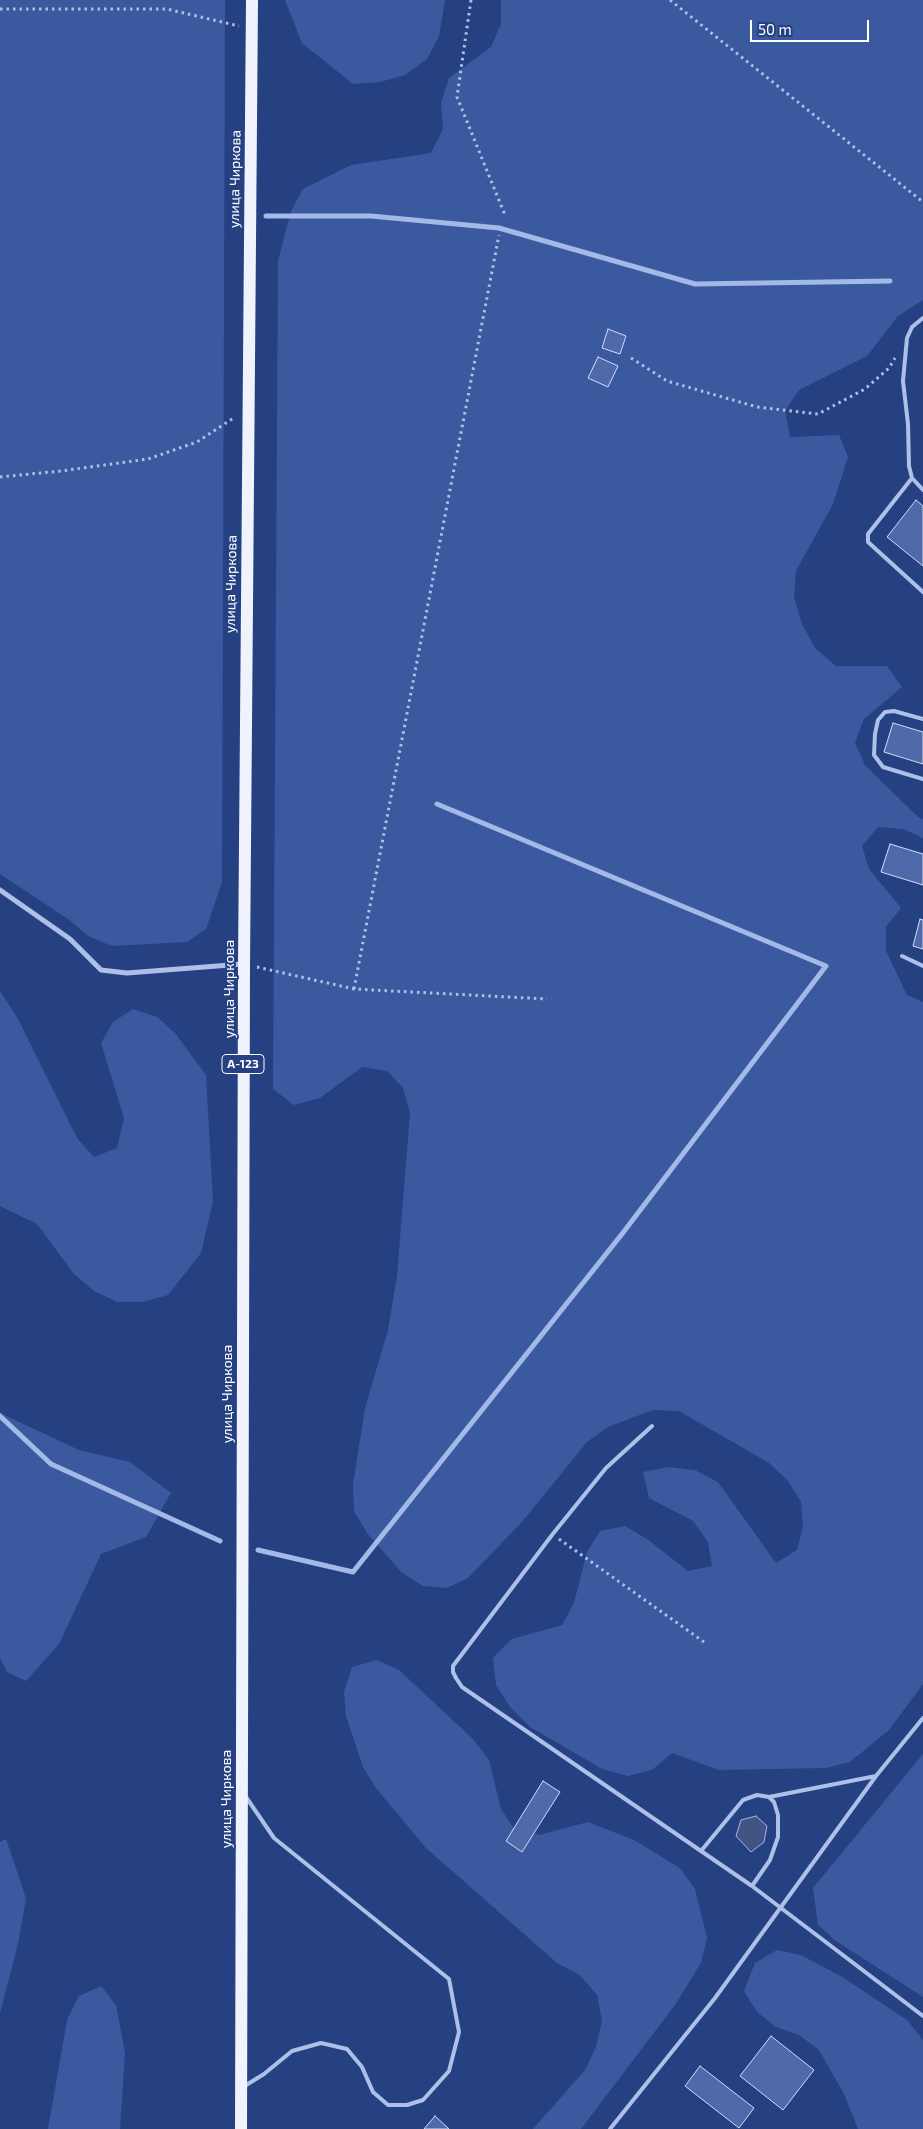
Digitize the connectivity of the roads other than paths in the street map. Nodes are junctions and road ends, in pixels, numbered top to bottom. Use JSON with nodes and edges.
{"nodes":[{"id":1,"x":252,"y":0,"type":"edge"},
{"id":2,"x":923,"y":318,"type":"edge"},
{"id":3,"x":912,"y":478,"type":"junction"},
{"id":4,"x":923,"y":490,"type":"edge"},
{"id":5,"x":923,"y":592,"type":"edge"},
{"id":6,"x":923,"y":719,"type":"edge"},
{"id":7,"x":923,"y":778,"type":"edge"},
{"id":8,"x":0,"y":890,"type":"edge"},
{"id":9,"x":902,"y":956,"type":"dead end"},
{"id":10,"x":244,"y":964,"type":"junction"},
{"id":11,"x":923,"y":966,"type":"edge"},
{"id":12,"x":652,"y":1426,"type":"dead end"},
{"id":13,"x":923,"y":1718,"type":"edge"},
{"id":14,"x":876,"y":1776,"type":"junction"},
{"id":15,"x":241,"y":1790,"type":"junction"},
{"id":16,"x":769,"y":1797,"type":"junction"},
{"id":17,"x":702,"y":1850,"type":"junction"},
{"id":18,"x":752,"y":1886,"type":"junction"},
{"id":19,"x":781,"y":1908,"type":"junction"},
{"id":20,"x":923,"y":2016,"type":"edge"},
{"id":21,"x":241,"y":2088,"type":"junction"},
{"id":22,"x":241,"y":2129,"type":"edge"},
{"id":23,"x":610,"y":2129,"type":"edge"}],
"edges":[{"from":1,"to":10,"type":"main road","name":"улица Чиркова","number":"А-123"},
{"from":2,"to":3,"type":"lane"},
{"from":3,"to":4,"type":"lane"},
{"from":3,"to":5,"type":"lane"},
{"from":6,"to":7,"type":"lane"},
{"from":8,"to":10,"type":"street"},
{"from":9,"to":11,"type":"lane"},
{"from":10,"to":15,"type":"main road","name":"улица Чиркова","number":"А-123"},
{"from":12,"to":17,"type":"lane"},
{"from":13,"to":14,"type":"lane"},
{"from":14,"to":16,"type":"lane"},
{"from":14,"to":19,"type":"lane"},
{"from":15,"to":21,"type":"main road","name":"улица Чиркова","number":"А-123"},
{"from":15,"to":21,"type":"lane"},
{"from":16,"to":17,"type":"lane"},
{"from":16,"to":18,"type":"lane"},
{"from":17,"to":18,"type":"lane"},
{"from":18,"to":19,"type":"lane"},
{"from":19,"to":20,"type":"lane"},
{"from":19,"to":23,"type":"lane"},
{"from":21,"to":22,"type":"main road","name":"улица Чиркова","number":"А-123"}]}
